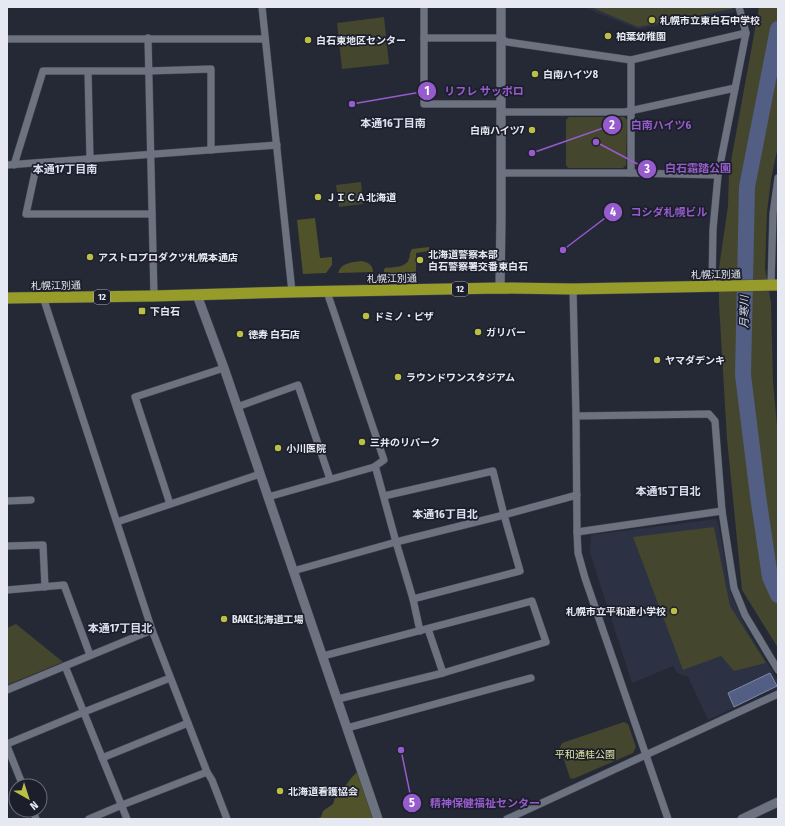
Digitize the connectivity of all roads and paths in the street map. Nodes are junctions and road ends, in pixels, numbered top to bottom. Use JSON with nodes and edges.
{"nodes":[{"id":1,"x":262,"y":7,"type":"edge"},
{"id":2,"x":424,"y":7,"type":"edge"},
{"id":3,"x":501,"y":7,"type":"edge"},
{"id":4,"x":739,"y":7,"type":"edge"},
{"id":5,"x":746,"y":33,"type":"junction"},
{"id":6,"x":148,"y":38,"type":"junction"},
{"id":7,"x":424,"y":38,"type":"junction"},
{"id":8,"x":500,"y":38,"type":"junction"},
{"id":9,"x":7,"y":39,"type":"edge"},
{"id":10,"x":265,"y":39,"type":"junction"},
{"id":11,"x":631,"y":60,"type":"junction"},
{"id":12,"x":88,"y":71,"type":"junction"},
{"id":13,"x":148,"y":71,"type":"junction"},
{"id":14,"x":735,"y":88,"type":"junction"},
{"id":15,"x":501,"y":108,"type":"junction"},
{"id":16,"x":632,"y":111,"type":"junction"},
{"id":17,"x":277,"y":145,"type":"junction"},
{"id":18,"x":211,"y":150,"type":"junction"},
{"id":19,"x":150,"y":155,"type":"junction"},
{"id":20,"x":90,"y":159,"type":"junction"},
{"id":21,"x":38,"y":163,"type":"junction"},
{"id":22,"x":10,"y":165,"type":"edge"},
{"id":23,"x":501,"y":173,"type":"junction"},
{"id":24,"x":631,"y":173,"type":"junction"},
{"id":25,"x":718,"y":175,"type":"junction"},
{"id":26,"x":778,"y":178,"type":"edge"},
{"id":27,"x":152,"y":214,"type":"junction"},
{"id":28,"x":770,"y":285,"type":"edge"},
{"id":29,"x":712,"y":286,"type":"junction"},
{"id":30,"x":500,"y":288,"type":"junction"},
{"id":31,"x":573,"y":288,"type":"junction"},
{"id":32,"x":292,"y":292,"type":"junction"},
{"id":33,"x":327,"y":292,"type":"junction"},
{"id":34,"x":197,"y":295,"type":"junction"},
{"id":35,"x":154,"y":296,"type":"junction"},
{"id":36,"x":43,"y":297,"type":"junction"},
{"id":37,"x":7,"y":298,"type":"edge"},
{"id":38,"x":224,"y":368,"type":"junction"},
{"id":39,"x":237,"y":407,"type":"junction"},
{"id":40,"x":576,"y":416,"type":"junction"},
{"id":41,"x":374,"y":468,"type":"junction"},
{"id":42,"x":260,"y":474,"type":"junction"},
{"id":43,"x":330,"y":479,"type":"junction"},
{"id":44,"x":577,"y":495,"type":"junction"},
{"id":45,"x":384,"y":496,"type":"junction"},
{"id":46,"x":268,"y":497,"type":"junction"},
{"id":47,"x":31,"y":500,"type":"dead end"},
{"id":48,"x":7,"y":501,"type":"edge"},
{"id":49,"x":170,"y":504,"type":"junction"},
{"id":50,"x":722,"y":511,"type":"junction"},
{"id":51,"x":504,"y":516,"type":"junction"},
{"id":52,"x":116,"y":522,"type":"junction"},
{"id":53,"x":577,"y":532,"type":"junction"},
{"id":54,"x":396,"y":542,"type":"junction"},
{"id":55,"x":7,"y":546,"type":"edge"},
{"id":56,"x":293,"y":572,"type":"junction"},
{"id":57,"x":46,"y":587,"type":"junction"},
{"id":58,"x":7,"y":590,"type":"edge"},
{"id":59,"x":413,"y":599,"type":"junction"},
{"id":60,"x":152,"y":630,"type":"junction"},
{"id":61,"x":424,"y":630,"type":"junction"},
{"id":62,"x":90,"y":655,"type":"junction"},
{"id":63,"x":323,"y":656,"type":"junction"},
{"id":64,"x":65,"y":666,"type":"junction"},
{"id":65,"x":778,"y":670,"type":"edge"},
{"id":66,"x":443,"y":673,"type":"junction"},
{"id":67,"x":170,"y":678,"type":"junction"},
{"id":68,"x":531,"y":678,"type":"dead end"},
{"id":69,"x":7,"y":690,"type":"edge"},
{"id":70,"x":778,"y":694,"type":"edge"},
{"id":71,"x":338,"y":699,"type":"junction"},
{"id":72,"x":84,"y":712,"type":"junction"},
{"id":73,"x":188,"y":723,"type":"junction"},
{"id":74,"x":347,"y":728,"type":"junction"},
{"id":75,"x":7,"y":745,"type":"edge"},
{"id":76,"x":646,"y":754,"type":"junction"},
{"id":77,"x":102,"y":758,"type":"junction"},
{"id":78,"x":207,"y":772,"type":"junction"},
{"id":79,"x":20,"y":778,"type":"edge"},
{"id":80,"x":778,"y":802,"type":"edge"},
{"id":81,"x":122,"y":805,"type":"junction"},
{"id":82,"x":747,"y":818,"type":"edge"},
{"id":83,"x":89,"y":819,"type":"edge"},
{"id":84,"x":127,"y":819,"type":"edge"},
{"id":85,"x":226,"y":819,"type":"edge"},
{"id":86,"x":378,"y":819,"type":"edge"},
{"id":87,"x":507,"y":819,"type":"edge"},
{"id":88,"x":668,"y":819,"type":"edge"}],
"edges":[{"from":1,"to":10,"type":"street"},
{"from":2,"to":7,"type":"street"},
{"from":3,"to":8,"type":"street"},
{"from":4,"to":5,"type":"street"},
{"from":5,"to":11,"type":"street"},
{"from":5,"to":14,"type":"street"},
{"from":6,"to":9,"type":"street"},
{"from":6,"to":10,"type":"street"},
{"from":6,"to":13,"type":"street"},
{"from":7,"to":8,"type":"street"},
{"from":7,"to":15,"type":"street"},
{"from":8,"to":11,"type":"street"},
{"from":8,"to":15,"type":"street"},
{"from":10,"to":17,"type":"street"},
{"from":11,"to":16,"type":"street"},
{"from":12,"to":13,"type":"street"},
{"from":12,"to":20,"type":"street"},
{"from":12,"to":22,"type":"street"},
{"from":13,"to":18,"type":"street"},
{"from":13,"to":19,"type":"street"},
{"from":14,"to":16,"type":"street"},
{"from":14,"to":25,"type":"street"},
{"from":15,"to":16,"type":"street"},
{"from":15,"to":23,"type":"street"},
{"from":16,"to":24,"type":"street"},
{"from":17,"to":18,"type":"street"},
{"from":17,"to":32,"type":"street"},
{"from":18,"to":19,"type":"street"},
{"from":19,"to":20,"type":"street"},
{"from":19,"to":27,"type":"street"},
{"from":20,"to":21,"type":"street"},
{"from":21,"to":22,"type":"street"},
{"from":21,"to":27,"type":"street"},
{"from":23,"to":24,"type":"street"},
{"from":23,"to":30,"type":"street"},
{"from":24,"to":25,"type":"street"},
{"from":25,"to":29,"type":"street"},
{"from":26,"to":28,"type":"street"},
{"from":27,"to":35,"type":"street"},
{"from":28,"to":29,"type":"highway","name":"札幌江別通","number":"12"},
{"from":29,"to":31,"type":"highway","name":"札幌江別通","number":"12"},
{"from":30,"to":31,"type":"highway","name":"札幌江別通","number":"12"},
{"from":30,"to":33,"type":"highway","name":"札幌江別通","number":"12"},
{"from":31,"to":40,"type":"street"},
{"from":32,"to":33,"type":"highway","name":"札幌江別通","number":"12"},
{"from":32,"to":34,"type":"highway","name":"札幌江別通","number":"12"},
{"from":33,"to":41,"type":"street"},
{"from":34,"to":35,"type":"highway","name":"札幌江別通","number":"12"},
{"from":34,"to":38,"type":"street"},
{"from":35,"to":36,"type":"highway","name":"札幌江別通","number":"12"},
{"from":36,"to":37,"type":"highway","name":"札幌江別通","number":"12"},
{"from":36,"to":52,"type":"street"},
{"from":38,"to":39,"type":"street"},
{"from":38,"to":49,"type":"street"},
{"from":39,"to":42,"type":"street"},
{"from":39,"to":43,"type":"street"},
{"from":40,"to":44,"type":"street"},
{"from":40,"to":50,"type":"street"},
{"from":41,"to":43,"type":"street"},
{"from":41,"to":45,"type":"street"},
{"from":42,"to":46,"type":"street"},
{"from":42,"to":49,"type":"street"},
{"from":43,"to":46,"type":"street"},
{"from":44,"to":51,"type":"street"},
{"from":44,"to":53,"type":"street"},
{"from":45,"to":51,"type":"street"},
{"from":45,"to":54,"type":"street"},
{"from":46,"to":56,"type":"street"},
{"from":47,"to":48,"type":"street"},
{"from":49,"to":52,"type":"street"},
{"from":50,"to":53,"type":"street"},
{"from":50,"to":65,"type":"street"},
{"from":51,"to":54,"type":"street"},
{"from":51,"to":59,"type":"street"},
{"from":52,"to":60,"type":"street"},
{"from":53,"to":76,"type":"street"},
{"from":54,"to":56,"type":"street"},
{"from":54,"to":59,"type":"street"},
{"from":55,"to":57,"type":"street"},
{"from":56,"to":63,"type":"street"},
{"from":57,"to":58,"type":"street"},
{"from":57,"to":62,"type":"street"},
{"from":59,"to":61,"type":"street"},
{"from":60,"to":62,"type":"street"},
{"from":60,"to":67,"type":"street"},
{"from":61,"to":63,"type":"street"},
{"from":61,"to":66,"type":"street"},
{"from":61,"to":66,"type":"street"},
{"from":62,"to":64,"type":"street"},
{"from":63,"to":71,"type":"street"},
{"from":64,"to":69,"type":"street"},
{"from":64,"to":72,"type":"street"},
{"from":66,"to":71,"type":"street"},
{"from":67,"to":72,"type":"street"},
{"from":67,"to":73,"type":"street"},
{"from":68,"to":74,"type":"street"},
{"from":70,"to":76,"type":"street"},
{"from":71,"to":74,"type":"street"},
{"from":72,"to":75,"type":"street"},
{"from":72,"to":77,"type":"street"},
{"from":73,"to":77,"type":"street"},
{"from":73,"to":78,"type":"street"},
{"from":74,"to":86,"type":"street"},
{"from":75,"to":79,"type":"street"},
{"from":76,"to":87,"type":"street"},
{"from":76,"to":88,"type":"street"},
{"from":77,"to":81,"type":"street"},
{"from":78,"to":81,"type":"street"},
{"from":78,"to":85,"type":"street"},
{"from":80,"to":82,"type":"street"},
{"from":81,"to":83,"type":"street"},
{"from":81,"to":84,"type":"street"}]}
